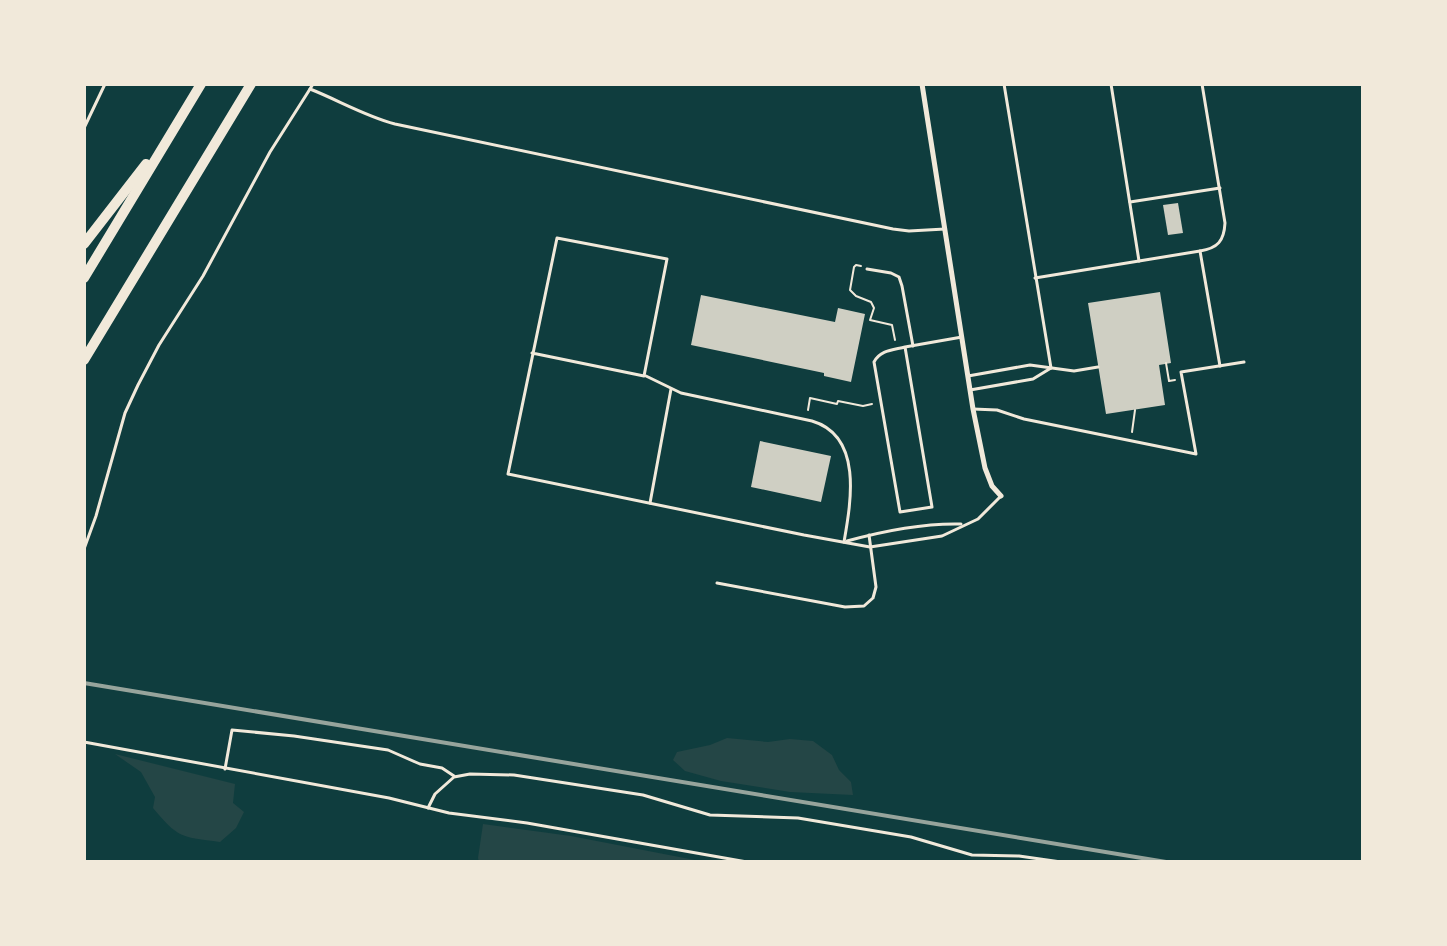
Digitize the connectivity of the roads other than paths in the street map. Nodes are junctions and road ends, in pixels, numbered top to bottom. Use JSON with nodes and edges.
{"nodes":[{"id":1,"x":105,"y":84,"type":"edge"},
{"id":2,"x":201,"y":84,"type":"edge"},
{"id":3,"x":251,"y":84,"type":"edge"},
{"id":4,"x":922,"y":84,"type":"edge"},
{"id":5,"x":1004,"y":84,"type":"edge"},
{"id":6,"x":1111,"y":84,"type":"edge"},
{"id":7,"x":1202,"y":84,"type":"edge"},
{"id":8,"x":311,"y":86,"type":"edge"},
{"id":9,"x":179,"y":121,"type":"junction"},
{"id":10,"x":84,"y":128,"type":"edge"},
{"id":11,"x":1220,"y":188,"type":"junction"},
{"id":12,"x":1130,"y":202,"type":"junction"},
{"id":13,"x":945,"y":229,"type":"junction"},
{"id":14,"x":84,"y":244,"type":"edge"},
{"id":15,"x":1200,"y":251,"type":"junction"},
{"id":16,"x":1139,"y":261,"type":"junction"},
{"id":17,"x":864,"y":268,"type":"road end"},
{"id":18,"x":84,"y":278,"type":"edge"},
{"id":19,"x":1035,"y":278,"type":"junction"},
{"id":20,"x":962,"y":337,"type":"junction"},
{"id":21,"x":913,"y":346,"type":"junction"},
{"id":22,"x":905,"y":347,"type":"junction"},
{"id":23,"x":532,"y":353,"type":"junction"},
{"id":24,"x":84,"y":360,"type":"edge"},
{"id":25,"x":1244,"y":362,"type":"dead end"},
{"id":26,"x":1220,"y":366,"type":"junction"},
{"id":27,"x":1098,"y":367,"type":"dead end"},
{"id":28,"x":1051,"y":368,"type":"junction"},
{"id":29,"x":644,"y":376,"type":"junction"},
{"id":30,"x":968,"y":376,"type":"junction"},
{"id":31,"x":671,"y":389,"type":"junction"},
{"id":32,"x":970,"y":390,"type":"junction"},
{"id":33,"x":973,"y":409,"type":"junction"},
{"id":34,"x":1001,"y":496,"type":"joint"},
{"id":35,"x":649,"y":503,"type":"junction"},
{"id":36,"x":965,"y":525,"type":"junction"},
{"id":37,"x":869,"y":535,"type":"junction"},
{"id":38,"x":844,"y":542,"type":"junction"},
{"id":39,"x":870,"y":547,"type":"junction"},
{"id":40,"x":84,"y":549,"type":"edge"},
{"id":41,"x":717,"y":583,"type":"dead end"},
{"id":42,"x":84,"y":742,"type":"edge"},
{"id":43,"x":225,"y":769,"type":"junction"},
{"id":44,"x":454,"y":777,"type":"junction"},
{"id":45,"x":428,"y":808,"type":"junction"},
{"id":46,"x":747,"y":862,"type":"edge"},
{"id":47,"x":1061,"y":862,"type":"edge"}],
"edges":[{"from":1,"to":10,"type":"lane"},
{"from":2,"to":9,"type":"highway"},
{"from":3,"to":24,"type":"highway"},
{"from":4,"to":13,"type":"street"},
{"from":5,"to":19,"type":"lane"},
{"from":6,"to":12,"type":"lane"},
{"from":7,"to":11,"type":"lane"},
{"from":8,"to":13,"type":"lane"},
{"from":8,"to":40,"type":"lane"},
{"from":9,"to":14,"type":"highway"},
{"from":9,"to":18,"type":"highway"},
{"from":11,"to":12,"type":"lane"},
{"from":11,"to":15,"type":"lane"},
{"from":12,"to":16,"type":"lane"},
{"from":13,"to":20,"type":"street"},
{"from":15,"to":16,"type":"lane"},
{"from":15,"to":26,"type":"lane"},
{"from":16,"to":19,"type":"lane"},
{"from":17,"to":21,"type":"lane"},
{"from":19,"to":28,"type":"lane"},
{"from":20,"to":21,"type":"lane"},
{"from":20,"to":30,"type":"street"},
{"from":21,"to":22,"type":"lane"},
{"from":22,"to":22,"type":"lane"},
{"from":23,"to":29,"type":"lane"},
{"from":23,"to":29,"type":"lane"},
{"from":23,"to":35,"type":"lane"},
{"from":25,"to":26,"type":"lane"},
{"from":26,"to":33,"type":"lane"},
{"from":27,"to":28,"type":"lane"},
{"from":28,"to":30,"type":"lane"},
{"from":28,"to":32,"type":"lane"},
{"from":29,"to":31,"type":"lane"},
{"from":30,"to":32,"type":"street"},
{"from":31,"to":35,"type":"lane"},
{"from":31,"to":38,"type":"lane"},
{"from":32,"to":33,"type":"street"},
{"from":33,"to":34,"type":"street"},
{"from":34,"to":36,"type":"lane"},
{"from":35,"to":38,"type":"lane"},
{"from":36,"to":37,"type":"lane"},
{"from":36,"to":39,"type":"lane"},
{"from":37,"to":38,"type":"lane"},
{"from":37,"to":39,"type":"lane"},
{"from":38,"to":39,"type":"lane"},
{"from":39,"to":41,"type":"lane"},
{"from":42,"to":43,"type":"lane"},
{"from":43,"to":44,"type":"lane"},
{"from":43,"to":45,"type":"lane"},
{"from":44,"to":45,"type":"lane"},
{"from":44,"to":47,"type":"lane"},
{"from":45,"to":46,"type":"lane"}]}
